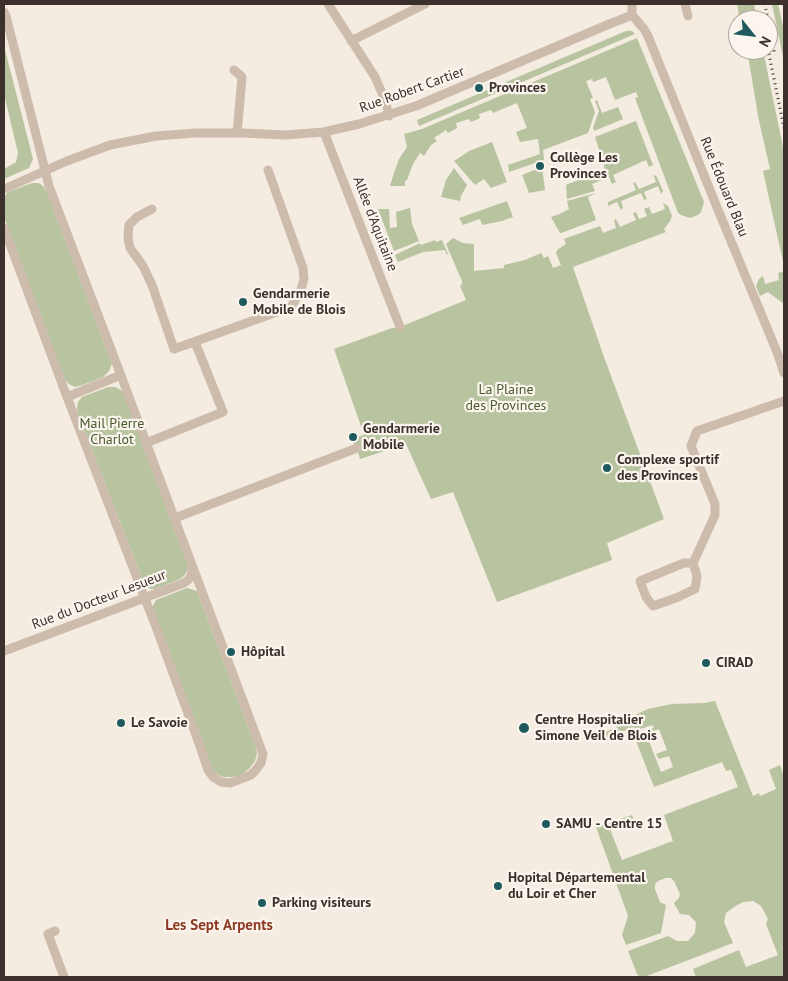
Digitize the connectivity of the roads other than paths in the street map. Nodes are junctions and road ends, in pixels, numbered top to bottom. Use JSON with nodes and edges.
{"nodes":[{"id":1,"x":328,"y":4,"type":"edge"},
{"id":2,"x":425,"y":4,"type":"edge"},
{"id":3,"x":632,"y":4,"type":"edge"},
{"id":4,"x":685,"y":4,"type":"edge"},
{"id":5,"x":4,"y":12,"type":"edge"},
{"id":6,"x":632,"y":15,"type":"junction"},
{"id":7,"x":688,"y":16,"type":"dead end"},
{"id":8,"x":352,"y":41,"type":"junction"},
{"id":9,"x":234,"y":70,"type":"dead end"},
{"id":10,"x":388,"y":116,"type":"junction"},
{"id":11,"x":324,"y":132,"type":"junction"},
{"id":12,"x":237,"y":133,"type":"junction"},
{"id":13,"x":268,"y":170,"type":"dead end"},
{"id":14,"x":45,"y":171,"type":"junction"},
{"id":15,"x":4,"y":189,"type":"edge"},
{"id":16,"x":152,"y":209,"type":"dead end"},
{"id":17,"x":4,"y":228,"type":"edge"},
{"id":18,"x":400,"y":327,"type":"dead end"},
{"id":19,"x":195,"y":342,"type":"junction"},
{"id":20,"x":784,"y":373,"type":"edge"},
{"id":21,"x":121,"y":375,"type":"junction"},
{"id":22,"x":67,"y":397,"type":"junction"},
{"id":23,"x":784,"y":402,"type":"edge"},
{"id":24,"x":146,"y":443,"type":"junction"},
{"id":25,"x":357,"y":448,"type":"dead end"},
{"id":26,"x":175,"y":518,"type":"junction"},
{"id":27,"x":693,"y":563,"type":"junction"},
{"id":28,"x":191,"y":564,"type":"junction"},
{"id":29,"x":184,"y":582,"type":"junction"},
{"id":30,"x":201,"y":588,"type":"junction"},
{"id":31,"x":145,"y":597,"type":"junction"},
{"id":32,"x":4,"y":651,"type":"edge"},
{"id":33,"x":55,"y":931,"type":"dead end"},
{"id":34,"x":64,"y":977,"type":"edge"}],
"edges":[{"from":1,"to":8,"type":"street"},
{"from":2,"to":8,"type":"street"},
{"from":3,"to":6,"type":"street"},
{"from":4,"to":7,"type":"street"},
{"from":5,"to":14,"type":"street"},
{"from":6,"to":10,"type":"street","name":"Rue Robert Cartier"},
{"from":6,"to":20,"type":"street","name":"Rue Édouard Blau"},
{"from":8,"to":10,"type":"street"},
{"from":9,"to":12,"type":"street"},
{"from":10,"to":11,"type":"street","name":"Rue Robert Cartier"},
{"from":11,"to":12,"type":"street","name":"Rue Robert Cartier"},
{"from":11,"to":18,"type":"street","name":"Allée d'Aquitaine"},
{"from":12,"to":14,"type":"street","name":"Rue Robert Cartier"},
{"from":13,"to":19,"type":"street"},
{"from":14,"to":15,"type":"street","name":"Rue Robert Cartier"},
{"from":14,"to":21,"type":"street"},
{"from":16,"to":19,"type":"street"},
{"from":17,"to":22,"type":"street"},
{"from":19,"to":24,"type":"street"},
{"from":21,"to":22,"type":"street"},
{"from":21,"to":24,"type":"street"},
{"from":22,"to":31,"type":"street"},
{"from":23,"to":27,"type":"street"},
{"from":24,"to":26,"type":"street"},
{"from":25,"to":26,"type":"street"},
{"from":26,"to":28,"type":"street"},
{"from":27,"to":27,"type":"street"},
{"from":28,"to":29,"type":"street","name":"Rue du Docteur Lesueur"},
{"from":28,"to":30,"type":"street"},
{"from":29,"to":30,"type":"street"},
{"from":29,"to":31,"type":"street","name":"Rue du Docteur Lesueur"},
{"from":30,"to":31,"type":"street"},
{"from":31,"to":32,"type":"street","name":"Rue du Docteur Lesueur"},
{"from":33,"to":34,"type":"street"}]}
